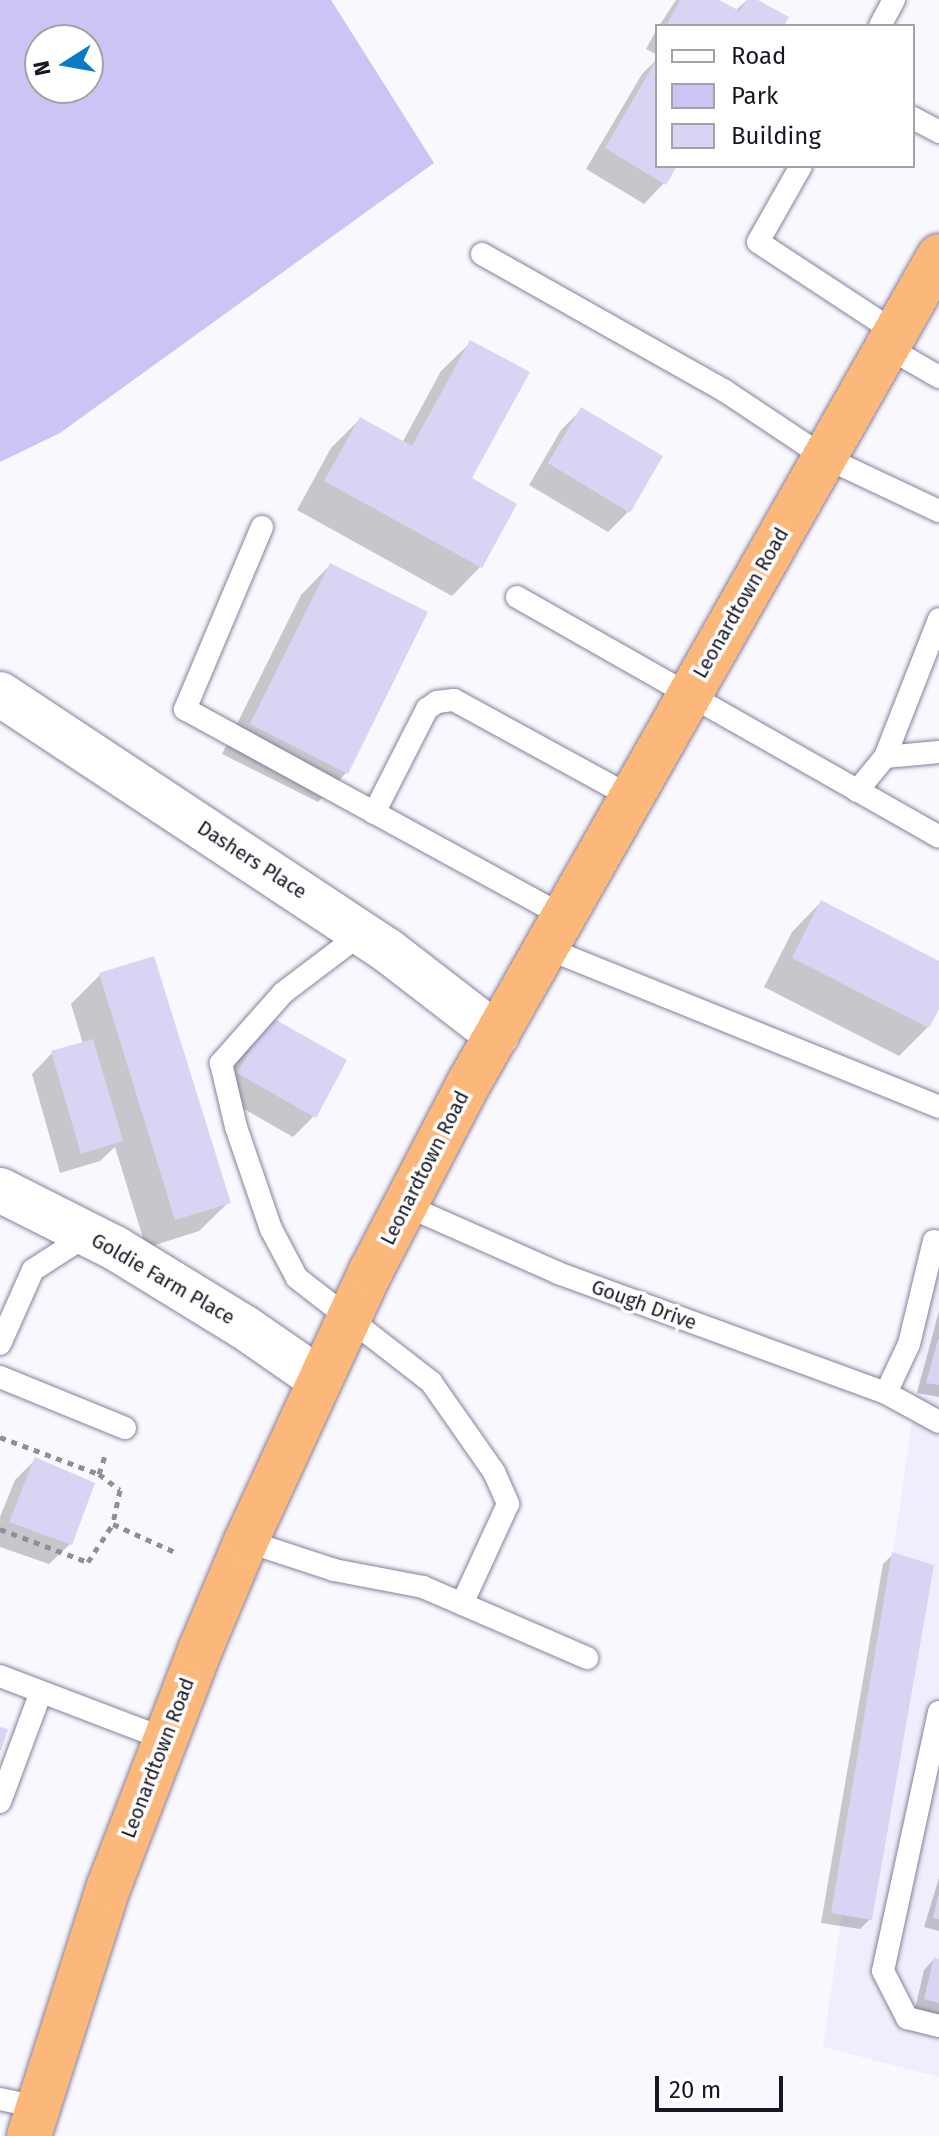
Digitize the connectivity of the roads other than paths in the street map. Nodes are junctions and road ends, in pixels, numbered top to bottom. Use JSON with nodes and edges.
{"nodes":[{"id":1,"x":894,"y":0,"type":"edge"},
{"id":2,"x":881,"y":24,"type":"edge"},
{"id":3,"x":915,"y":119,"type":"edge"},
{"id":4,"x":939,"y":132,"type":"edge"},
{"id":5,"x":800,"y":168,"type":"edge"},
{"id":6,"x":482,"y":254,"type":"dead end"},
{"id":7,"x":939,"y":256,"type":"edge"},
{"id":8,"x":891,"y":339,"type":"junction"},
{"id":9,"x":939,"y":377,"type":"edge"},
{"id":10,"x":824,"y":457,"type":"junction"},
{"id":11,"x":939,"y":511,"type":"edge"},
{"id":12,"x":262,"y":527,"type":"dead end"},
{"id":13,"x":517,"y":597,"type":"dead end"},
{"id":14,"x":939,"y":619,"type":"edge"},
{"id":15,"x":0,"y":694,"type":"edge"},
{"id":16,"x":687,"y":697,"type":"junction"},
{"id":17,"x":939,"y":752,"type":"edge"},
{"id":18,"x":885,"y":757,"type":"junction"},
{"id":19,"x":857,"y":791,"type":"junction"},
{"id":20,"x":631,"y":797,"type":"junction"},
{"id":21,"x":374,"y":813,"type":"junction"},
{"id":22,"x":939,"y":837,"type":"edge"},
{"id":23,"x":555,"y":932,"type":"junction"},
{"id":24,"x":362,"y":933,"type":"junction"},
{"id":25,"x":497,"y":1035,"type":"junction"},
{"id":26,"x":939,"y":1107,"type":"edge"},
{"id":27,"x":0,"y":1190,"type":"edge"},
{"id":28,"x":407,"y":1206,"type":"junction"},
{"id":29,"x":87,"y":1235,"type":"junction"},
{"id":30,"x":934,"y":1241,"type":"dead end"},
{"id":31,"x":9,"y":1299,"type":"edge"},
{"id":32,"x":348,"y":1319,"type":"junction"},
{"id":33,"x":0,"y":1344,"type":"edge"},
{"id":34,"x":0,"y":1377,"type":"edge"},
{"id":35,"x":319,"y":1379,"type":"junction"},
{"id":36,"x":886,"y":1393,"type":"junction"},
{"id":37,"x":939,"y":1422,"type":"edge"},
{"id":38,"x":125,"y":1428,"type":"dead end"},
{"id":39,"x":246,"y":1541,"type":"junction"},
{"id":40,"x":462,"y":1604,"type":"junction"},
{"id":41,"x":587,"y":1658,"type":"dead end"},
{"id":42,"x":0,"y":1676,"type":"edge"},
{"id":43,"x":41,"y":1692,"type":"junction"},
{"id":44,"x":939,"y":1712,"type":"edge"},
{"id":45,"x":165,"y":1739,"type":"junction"},
{"id":46,"x":0,"y":1802,"type":"edge"},
{"id":47,"x":939,"y":2026,"type":"edge"},
{"id":48,"x":22,"y":2114,"type":"edge"}],
"edges":[{"from":1,"to":2,"type":"lane"},
{"from":3,"to":4,"type":"lane"},
{"from":5,"to":8,"type":"lane"},
{"from":6,"to":10,"type":"lane"},
{"from":7,"to":8,"type":"highway","name":"Leonardtown Road"},
{"from":8,"to":9,"type":"lane"},
{"from":8,"to":10,"type":"highway","name":"Leonardtown Road"},
{"from":10,"to":11,"type":"lane"},
{"from":10,"to":16,"type":"highway","name":"Leonardtown Road"},
{"from":12,"to":21,"type":"lane"},
{"from":13,"to":16,"type":"lane"},
{"from":14,"to":18,"type":"lane"},
{"from":15,"to":24,"type":"street","name":"Dashers Place"},
{"from":16,"to":19,"type":"lane"},
{"from":16,"to":20,"type":"highway","name":"Leonardtown Road"},
{"from":17,"to":18,"type":"lane"},
{"from":18,"to":19,"type":"lane"},
{"from":19,"to":22,"type":"lane"},
{"from":20,"to":21,"type":"lane"},
{"from":20,"to":23,"type":"highway","name":"Leonardtown Road"},
{"from":21,"to":23,"type":"lane"},
{"from":23,"to":25,"type":"highway","name":"Leonardtown Road"},
{"from":23,"to":26,"type":"lane"},
{"from":24,"to":25,"type":"street","name":"Dashers Place"},
{"from":24,"to":32,"type":"lane"},
{"from":25,"to":28,"type":"highway","name":"Leonardtown Road"},
{"from":27,"to":29,"type":"street","name":"Goldie Farm Place"},
{"from":28,"to":32,"type":"highway","name":"Leonardtown Road"},
{"from":28,"to":36,"type":"lane","name":"Gough Drive"},
{"from":29,"to":31,"type":"lane"},
{"from":29,"to":35,"type":"street","name":"Goldie Farm Place"},
{"from":30,"to":36,"type":"lane"},
{"from":31,"to":33,"type":"lane"},
{"from":32,"to":35,"type":"highway","name":"Leonardtown Road"},
{"from":32,"to":40,"type":"lane"},
{"from":34,"to":38,"type":"lane"},
{"from":35,"to":39,"type":"highway","name":"Leonardtown Road"},
{"from":36,"to":37,"type":"lane","name":"Gough Drive"},
{"from":39,"to":40,"type":"lane"},
{"from":39,"to":45,"type":"highway","name":"Leonardtown Road"},
{"from":40,"to":41,"type":"lane"},
{"from":42,"to":43,"type":"lane"},
{"from":43,"to":45,"type":"lane"},
{"from":43,"to":46,"type":"lane"},
{"from":44,"to":47,"type":"lane"},
{"from":45,"to":48,"type":"highway","name":"Leonardtown Road"}]}
